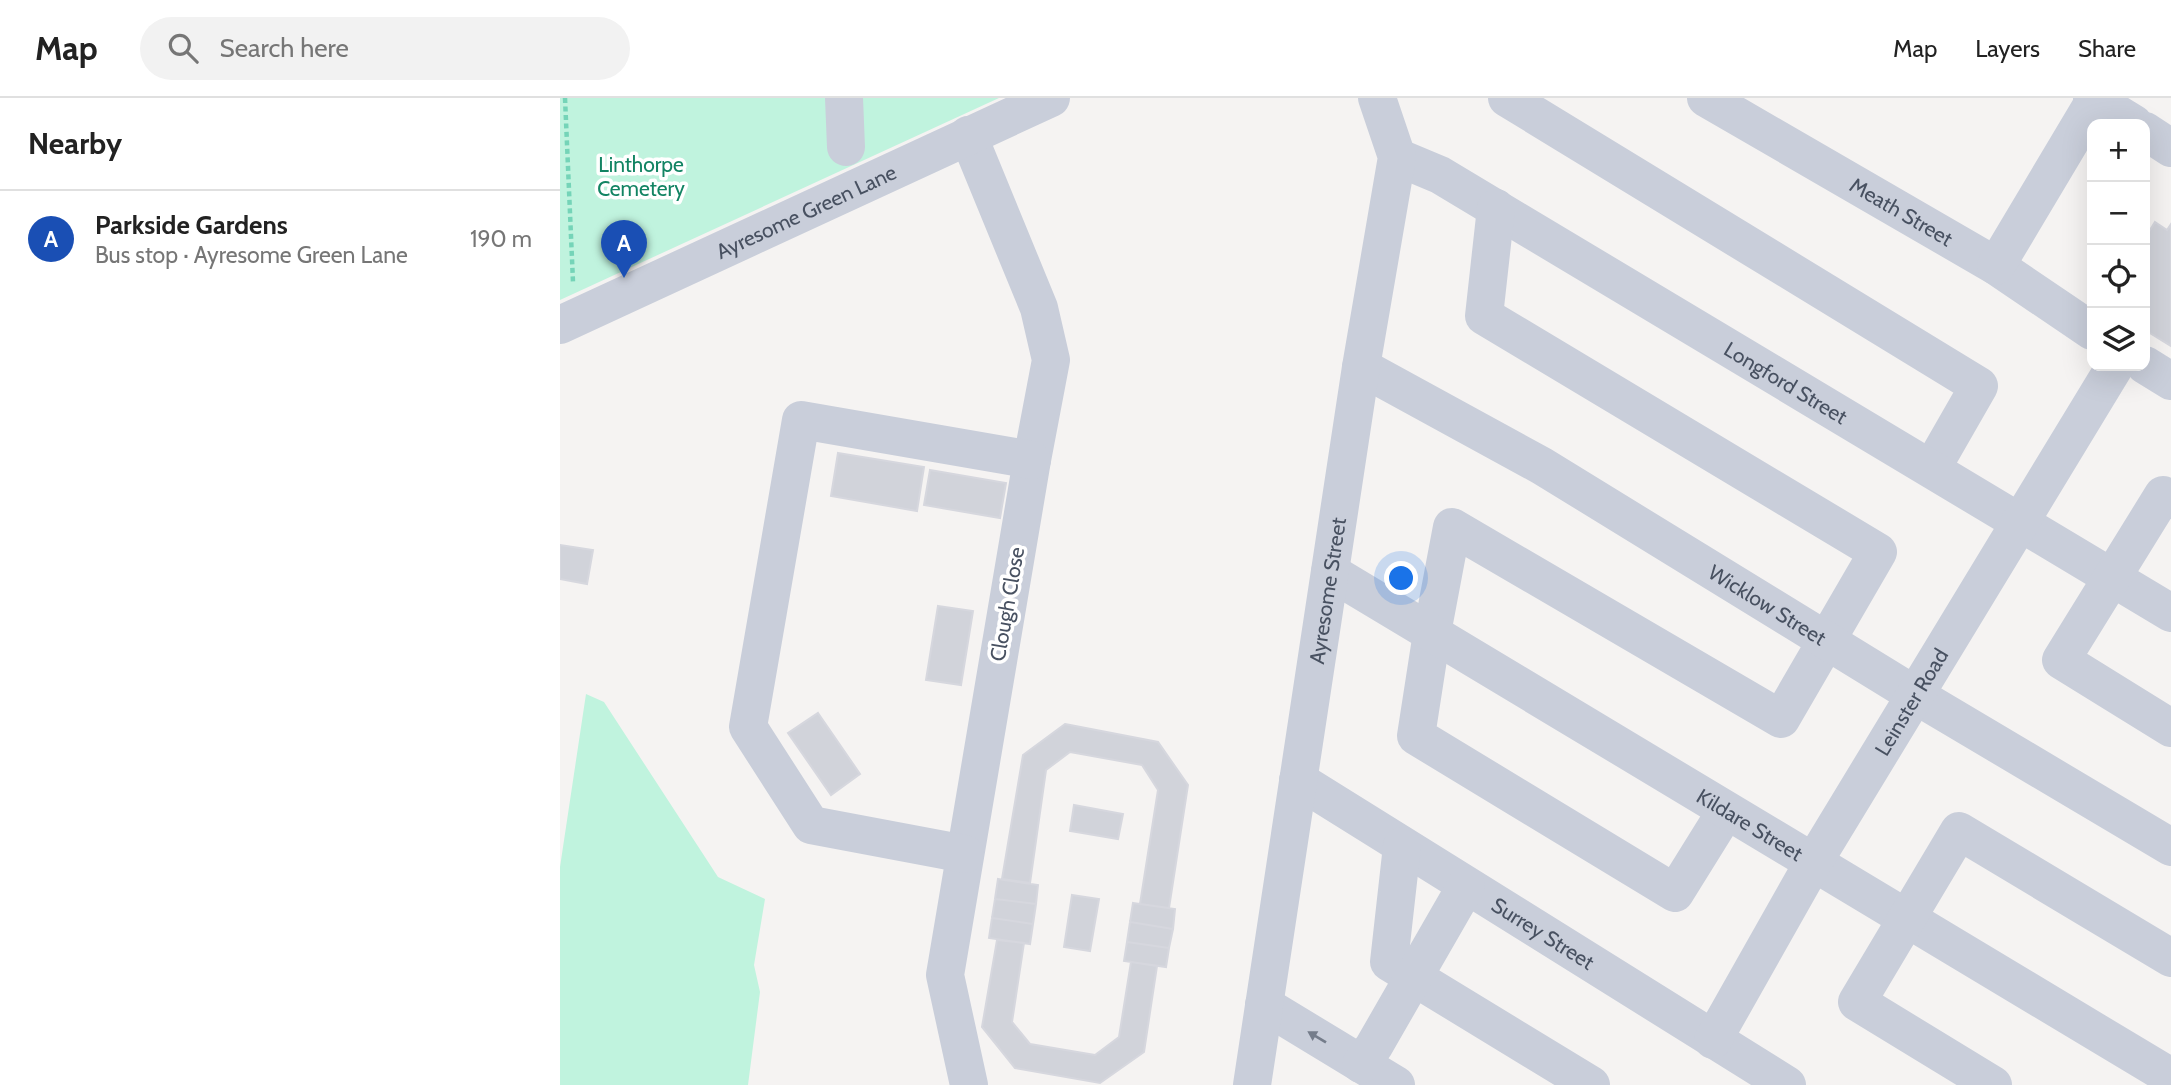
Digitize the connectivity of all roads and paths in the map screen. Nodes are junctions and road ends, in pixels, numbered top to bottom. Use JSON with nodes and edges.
{"nodes":[{"id":1,"x":565,"y":98,"type":"edge"},
{"id":2,"x":844,"y":98,"type":"edge"},
{"id":3,"x":1051,"y":98,"type":"edge"},
{"id":4,"x":1377,"y":98,"type":"edge"},
{"id":5,"x":1507,"y":98,"type":"edge"},
{"id":6,"x":1706,"y":98,"type":"edge"},
{"id":7,"x":2093,"y":99,"type":"edge"},
{"id":8,"x":2126,"y":119,"type":"edge"},
{"id":9,"x":2150,"y":134,"type":"edge"},
{"id":10,"x":968,"y":135,"type":"junction"},
{"id":11,"x":846,"y":147,"type":"dead end"},
{"id":12,"x":2171,"y":148,"type":"edge"},
{"id":13,"x":1396,"y":157,"type":"junction"},
{"id":14,"x":1496,"y":208,"type":"junction"},
{"id":15,"x":1996,"y":266,"type":"junction"},
{"id":16,"x":568,"y":321,"type":"edge"},
{"id":17,"x":2087,"y":328,"type":"edge"},
{"id":18,"x":1361,"y":367,"type":"junction"},
{"id":19,"x":2150,"y":368,"type":"edge"},
{"id":20,"x":2112,"y":371,"type":"edge"},
{"id":21,"x":2171,"y":381,"type":"edge"},
{"id":22,"x":1032,"y":460,"type":"junction"},
{"id":23,"x":1932,"y":468,"type":"junction"},
{"id":24,"x":2171,"y":500,"type":"edge"},
{"id":25,"x":2019,"y":520,"type":"junction"},
{"id":26,"x":1330,"y":572,"type":"junction"},
{"id":27,"x":2111,"y":577,"type":"junction"},
{"id":28,"x":2171,"y":613,"type":"edge"},
{"id":29,"x":1432,"y":633,"type":"junction"},
{"id":30,"x":1827,"y":641,"type":"junction"},
{"id":31,"x":1915,"y":695,"type":"junction"},
{"id":32,"x":2171,"y":728,"type":"edge"},
{"id":33,"x":1298,"y":780,"type":"junction"},
{"id":34,"x":1726,"y":811,"type":"junction"},
{"id":35,"x":1402,"y":846,"type":"junction"},
{"id":36,"x":2171,"y":847,"type":"edge"},
{"id":37,"x":965,"y":854,"type":"junction"},
{"id":38,"x":1812,"y":863,"type":"junction"},
{"id":39,"x":1466,"y":886,"type":"junction"},
{"id":40,"x":1906,"y":919,"type":"junction"},
{"id":41,"x":2171,"y":958,"type":"edge"},
{"id":42,"x":1413,"y":977,"type":"junction"},
{"id":43,"x":1264,"y":1004,"type":"junction"},
{"id":44,"x":1713,"y":1040,"type":"junction"},
{"id":45,"x":1362,"y":1064,"type":"junction"},
{"id":46,"x":2171,"y":1077,"type":"edge"},
{"id":47,"x":969,"y":1085,"type":"edge"},
{"id":48,"x":1252,"y":1085,"type":"edge"},
{"id":49,"x":1396,"y":1085,"type":"edge"},
{"id":50,"x":1591,"y":1085,"type":"edge"},
{"id":51,"x":1787,"y":1085,"type":"edge"},
{"id":52,"x":1993,"y":1085,"type":"edge"}],
"edges":[{"from":1,"to":16,"type":"path"},
{"from":2,"to":11,"type":"street"},
{"from":3,"to":10,"type":"street","name":"Ayresome Green Lane"},
{"from":4,"to":13,"type":"street","name":"Ayresome Street"},
{"from":5,"to":23,"type":"street"},
{"from":6,"to":15,"type":"street","name":"Meath Street"},
{"from":7,"to":8,"type":"street"},
{"from":7,"to":15,"type":"street"},
{"from":9,"to":12,"type":"street"},
{"from":10,"to":16,"type":"street","name":"Ayresome Green Lane"},
{"from":10,"to":22,"type":"street","name":"Clough Close"},
{"from":13,"to":14,"type":"street","name":"Longford Street"},
{"from":13,"to":18,"type":"street","name":"Ayresome Street"},
{"from":14,"to":23,"type":"street","name":"Longford Street"},
{"from":14,"to":30,"type":"street"},
{"from":15,"to":17,"type":"street","name":"Meath Street"},
{"from":18,"to":26,"type":"street","name":"Ayresome Street"},
{"from":18,"to":30,"type":"street","name":"Wicklow Street"},
{"from":19,"to":21,"type":"street"},
{"from":20,"to":25,"type":"street","name":"Leinster Road"},
{"from":22,"to":37,"type":"street","name":"Clough Close"},
{"from":22,"to":37,"type":"street"},
{"from":23,"to":25,"type":"street","name":"Longford Street"},
{"from":24,"to":27,"type":"street"},
{"from":25,"to":27,"type":"street","name":"Longford Street"},
{"from":25,"to":31,"type":"street","name":"Leinster Road"},
{"from":26,"to":29,"type":"street","name":"Kildare Street"},
{"from":26,"to":33,"type":"street","name":"Ayresome Street"},
{"from":27,"to":28,"type":"street","name":"Longford Street"},
{"from":27,"to":32,"type":"street"},
{"from":29,"to":30,"type":"street"},
{"from":29,"to":34,"type":"street","name":"Kildare Street"},
{"from":29,"to":34,"type":"street"},
{"from":30,"to":31,"type":"street","name":"Wicklow Street"},
{"from":31,"to":36,"type":"street","name":"Wicklow Street"},
{"from":31,"to":38,"type":"street","name":"Leinster Road"},
{"from":33,"to":35,"type":"street","name":"Surrey Street"},
{"from":33,"to":43,"type":"street","name":"Ayresome Street"},
{"from":34,"to":38,"type":"street","name":"Kildare Street"},
{"from":35,"to":39,"type":"street","name":"Surrey Street"},
{"from":35,"to":42,"type":"street"},
{"from":37,"to":47,"type":"street","name":"Clough Close"},
{"from":38,"to":40,"type":"street","name":"Kildare Street"},
{"from":38,"to":44,"type":"street","name":"Leinster Road"},
{"from":39,"to":42,"type":"street"},
{"from":39,"to":44,"type":"street","name":"Surrey Street"},
{"from":40,"to":41,"type":"street"},
{"from":40,"to":46,"type":"street","name":"Kildare Street"},
{"from":40,"to":52,"type":"street"},
{"from":42,"to":45,"type":"street"},
{"from":42,"to":50,"type":"street"},
{"from":45,"to":43,"type":"street","one_way":true},
{"from":43,"to":48,"type":"street","name":"Ayresome Street"},
{"from":44,"to":51,"type":"street","name":"Surrey Street"},
{"from":45,"to":49,"type":"street"}]}
